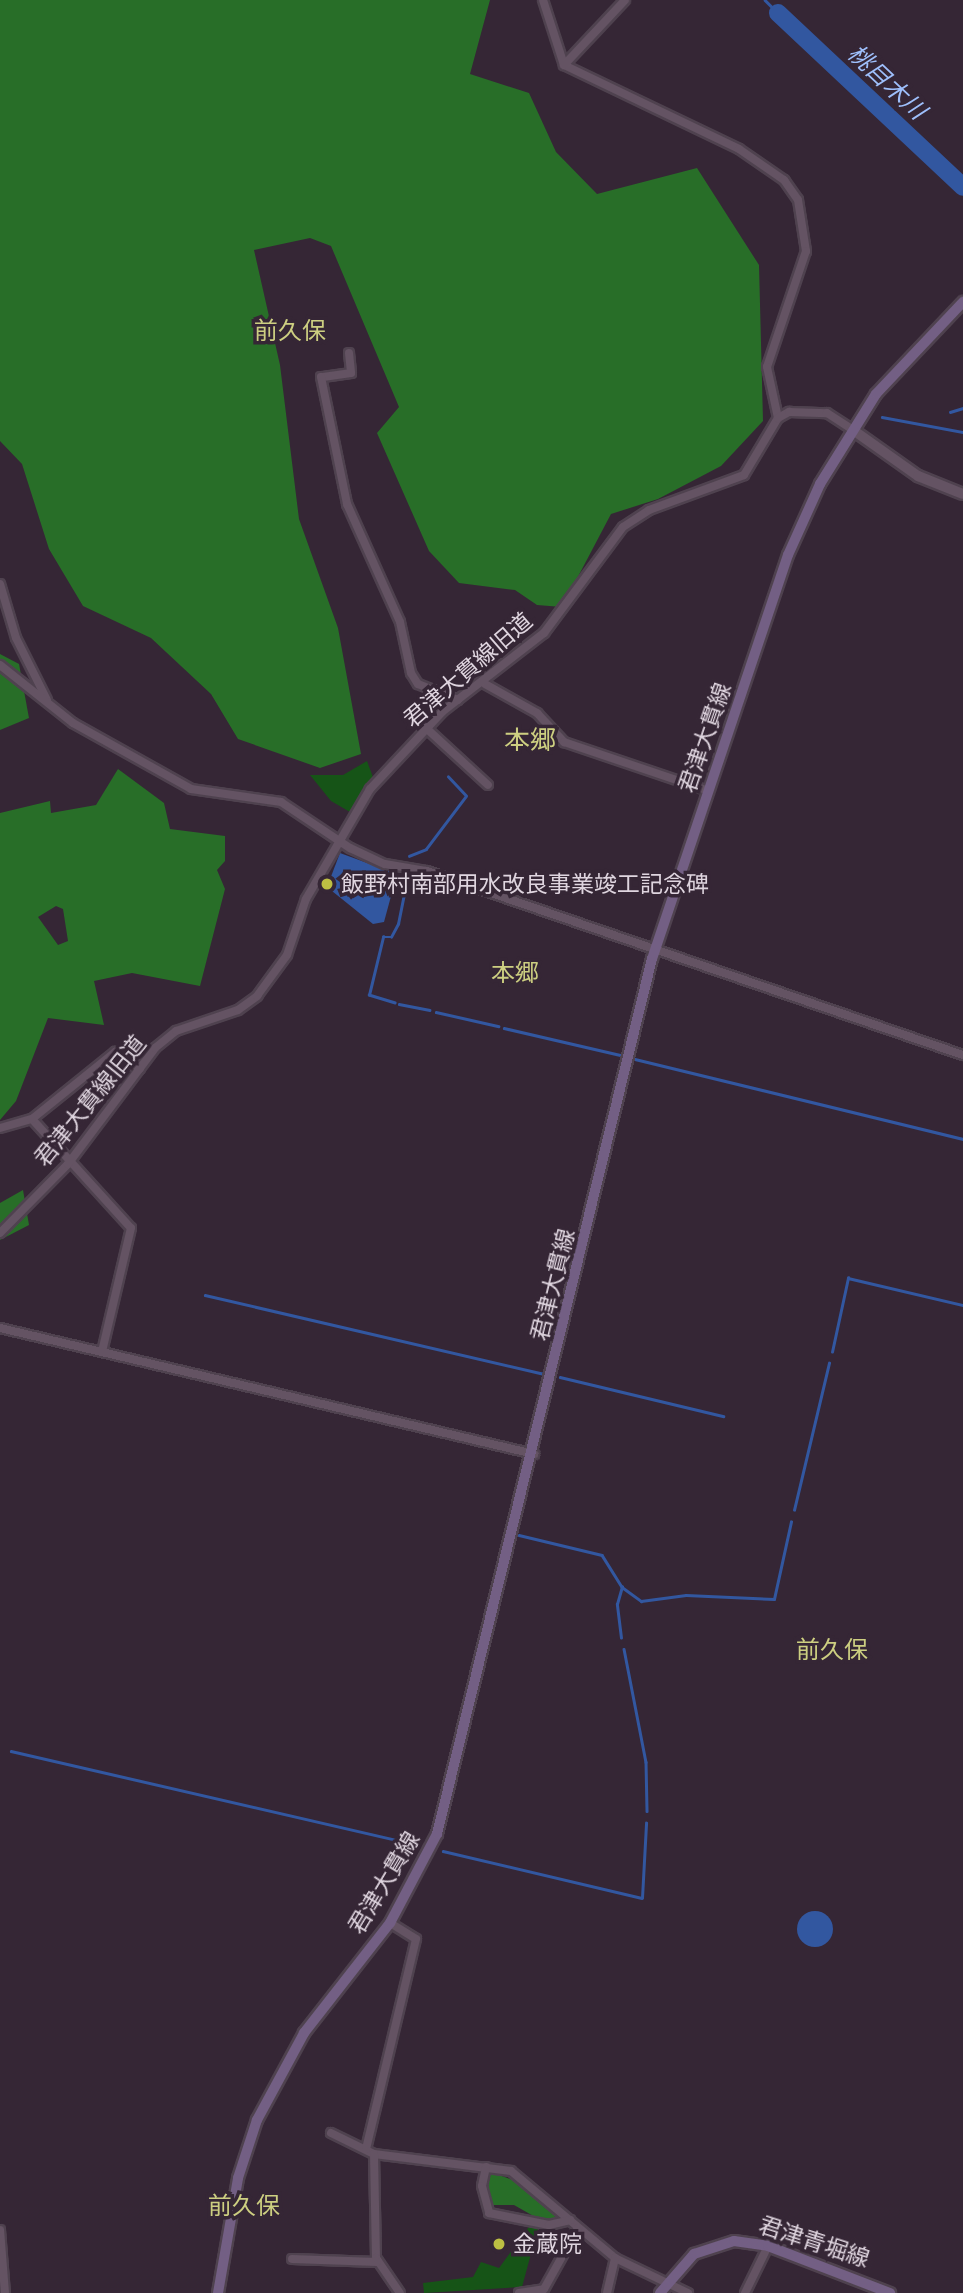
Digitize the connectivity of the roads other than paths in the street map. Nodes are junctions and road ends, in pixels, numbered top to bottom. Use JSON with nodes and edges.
{"nodes":[{"id":1,"x":542,"y":0,"type":"edge"},
{"id":2,"x":625,"y":0,"type":"edge"},
{"id":3,"x":564,"y":65,"type":"junction"},
{"id":4,"x":963,"y":302,"type":"edge"},
{"id":5,"x":349,"y":353,"type":"dead end"},
{"id":6,"x":778,"y":418,"type":"junction"},
{"id":7,"x":853,"y":430,"type":"junction"},
{"id":8,"x":963,"y":494,"type":"edge"},
{"id":9,"x":0,"y":584,"type":"edge"},
{"id":10,"x":0,"y":665,"type":"edge"},
{"id":11,"x":485,"y":684,"type":"junction"},
{"id":12,"x":458,"y":700,"type":"junction"},
{"id":13,"x":49,"y":703,"type":"junction"},
{"id":14,"x":426,"y":728,"type":"junction"},
{"id":15,"x":488,"y":785,"type":"dead end"},
{"id":16,"x":709,"y":791,"type":"junction"},
{"id":17,"x":338,"y":841,"type":"junction"},
{"id":18,"x":655,"y":948,"type":"junction"},
{"id":19,"x":963,"y":1055,"type":"edge"},
{"id":20,"x":140,"y":1069,"type":"junction"},
{"id":21,"x":32,"y":1119,"type":"junction"},
{"id":22,"x":0,"y":1128,"type":"edge"},
{"id":23,"x":68,"y":1164,"type":"junction"},
{"id":24,"x":0,"y":1233,"type":"edge"},
{"id":25,"x":0,"y":1328,"type":"edge"},
{"id":26,"x":102,"y":1352,"type":"junction"},
{"id":27,"x":534,"y":1454,"type":"junction"},
{"id":28,"x":390,"y":1923,"type":"junction"},
{"id":29,"x":331,"y":2133,"type":"dead end"},
{"id":30,"x":370,"y":2152,"type":"junction"},
{"id":31,"x":486,"y":2167,"type":"junction"},
{"id":32,"x":570,"y":2220,"type":"junction"},
{"id":33,"x":578,"y":2228,"type":"junction"},
{"id":34,"x":0,"y":2230,"type":"edge"},
{"id":35,"x":768,"y":2246,"type":"junction"},
{"id":36,"x":615,"y":2258,"type":"junction"},
{"id":37,"x":292,"y":2259,"type":"dead end"},
{"id":38,"x":377,"y":2262,"type":"junction"},
{"id":39,"x":662,"y":2288,"type":"edge"},
{"id":40,"x":548,"y":2291,"type":"edge"},
{"id":41,"x":5,"y":2293,"type":"edge"},
{"id":42,"x":218,"y":2293,"type":"edge"},
{"id":43,"x":400,"y":2293,"type":"edge"},
{"id":44,"x":519,"y":2293,"type":"edge"},
{"id":45,"x":607,"y":2293,"type":"edge"},
{"id":46,"x":688,"y":2293,"type":"edge"},
{"id":47,"x":745,"y":2293,"type":"edge"},
{"id":48,"x":890,"y":2293,"type":"edge"}],
"edges":[{"from":1,"to":3,"type":"street"},
{"from":2,"to":3,"type":"street"},
{"from":3,"to":6,"type":"street"},
{"from":4,"to":7,"type":"main road","name":"君津大貫線"},
{"from":5,"to":12,"type":"street"},
{"from":6,"to":7,"type":"street"},
{"from":6,"to":11,"type":"street","name":"君津大貫線旧道"},
{"from":7,"to":8,"type":"street"},
{"from":7,"to":16,"type":"main road","name":"君津大貫線"},
{"from":9,"to":13,"type":"street"},
{"from":10,"to":13,"type":"street"},
{"from":11,"to":12,"type":"street","name":"君津大貫線旧道"},
{"from":11,"to":16,"type":"street"},
{"from":12,"to":14,"type":"street","name":"君津大貫線旧道"},
{"from":13,"to":17,"type":"street"},
{"from":14,"to":15,"type":"street"},
{"from":14,"to":17,"type":"street","name":"君津大貫線旧道"},
{"from":16,"to":18,"type":"main road","name":"君津大貫線"},
{"from":17,"to":18,"type":"street"},
{"from":17,"to":20,"type":"street","name":"君津大貫線旧道"},
{"from":18,"to":19,"type":"street"},
{"from":18,"to":27,"type":"main road","name":"君津大貫線"},
{"from":20,"to":21,"type":"street"},
{"from":20,"to":23,"type":"street","name":"君津大貫線旧道"},
{"from":21,"to":22,"type":"street"},
{"from":21,"to":23,"type":"street"},
{"from":23,"to":24,"type":"street","name":"君津大貫線旧道"},
{"from":23,"to":26,"type":"street"},
{"from":25,"to":26,"type":"street"},
{"from":26,"to":27,"type":"street"},
{"from":27,"to":28,"type":"main road","name":"君津大貫線"},
{"from":28,"to":30,"type":"street"},
{"from":28,"to":42,"type":"main road","name":"君津大貫線"},
{"from":29,"to":30,"type":"street"},
{"from":30,"to":31,"type":"street"},
{"from":30,"to":38,"type":"street"},
{"from":31,"to":32,"type":"street"},
{"from":31,"to":32,"type":"street"},
{"from":32,"to":33,"type":"street"},
{"from":33,"to":36,"type":"street"},
{"from":33,"to":40,"type":"street"},
{"from":34,"to":41,"type":"street"},
{"from":35,"to":39,"type":"main road","name":"君津青堀線"},
{"from":35,"to":47,"type":"street"},
{"from":35,"to":48,"type":"main road","name":"君津青堀線"},
{"from":36,"to":39,"type":"street"},
{"from":36,"to":45,"type":"street"},
{"from":37,"to":38,"type":"street"},
{"from":38,"to":43,"type":"street"},
{"from":39,"to":46,"type":"street"},
{"from":40,"to":44,"type":"street"}]}
